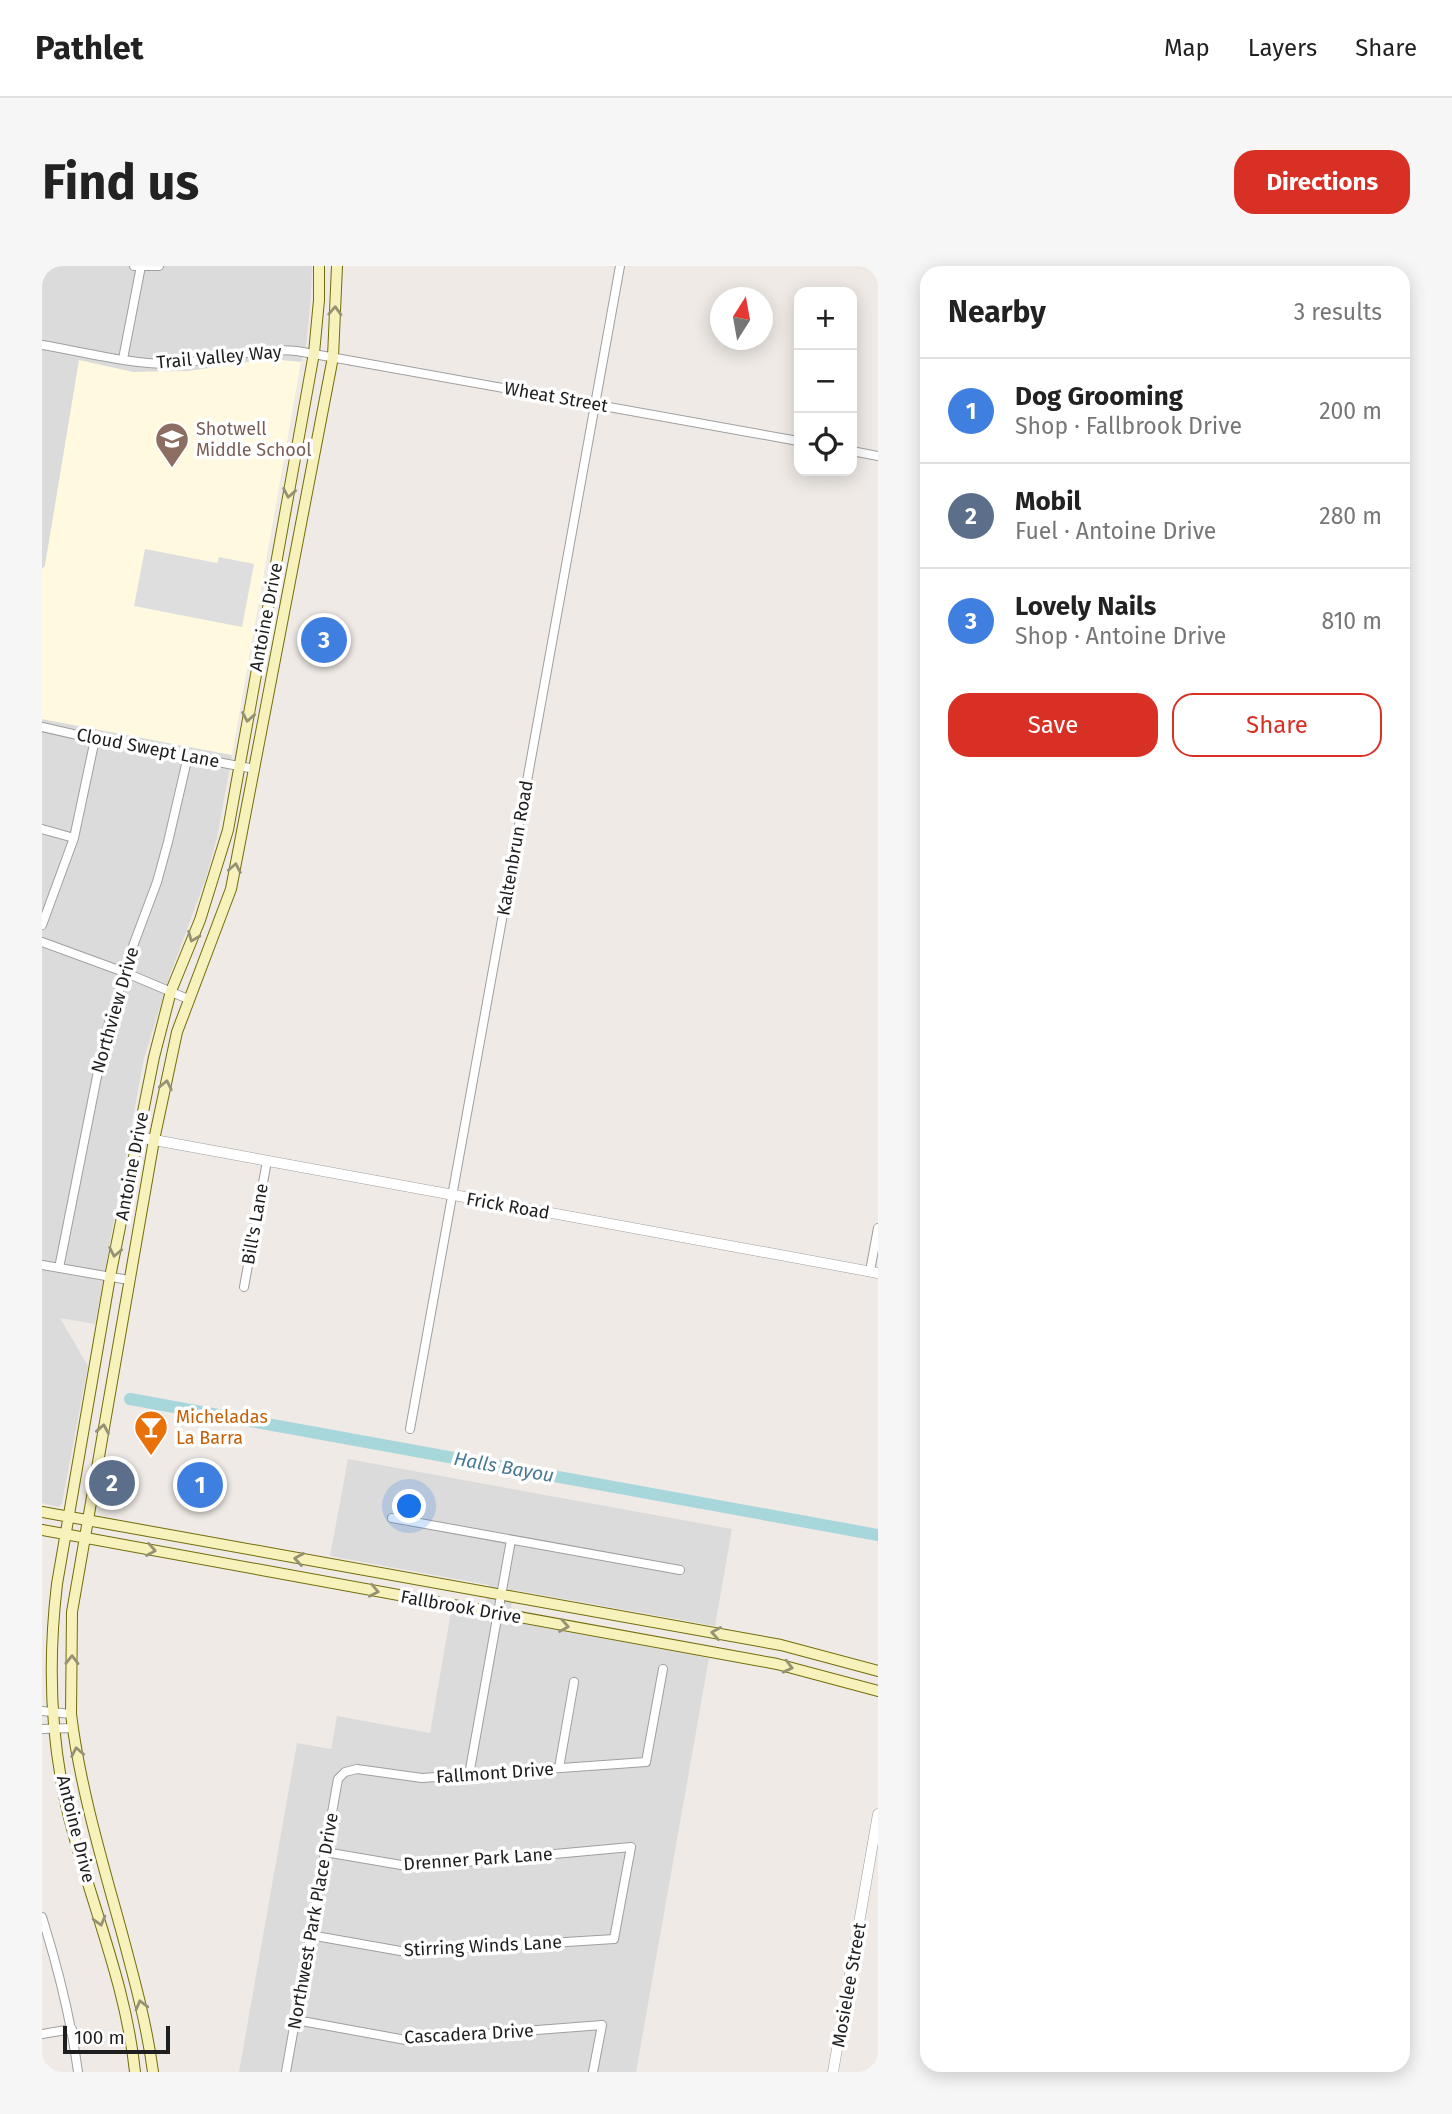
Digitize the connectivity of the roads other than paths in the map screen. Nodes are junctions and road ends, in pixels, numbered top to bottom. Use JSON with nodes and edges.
{"nodes":[{"id":1,"x":139,"y":266,"type":"edge"},
{"id":2,"x":159,"y":266,"type":"edge"},
{"id":3,"x":319,"y":266,"type":"edge"},
{"id":4,"x":337,"y":266,"type":"edge"},
{"id":5,"x":620,"y":266,"type":"edge"},
{"id":6,"x":42,"y":345,"type":"edge"},
{"id":7,"x":314,"y":353,"type":"junction"},
{"id":8,"x":333,"y":357,"type":"junction"},
{"id":9,"x":123,"y":359,"type":"junction"},
{"id":10,"x":595,"y":404,"type":"junction"},
{"id":11,"x":794,"y":440,"type":"edge"},
{"id":12,"x":857,"y":452,"type":"edge"},
{"id":13,"x":878,"y":456,"type":"edge"},
{"id":14,"x":274,"y":577,"type":"junction"},
{"id":15,"x":290,"y":580,"type":"junction"},
{"id":16,"x":42,"y":726,"type":"edge"},
{"id":17,"x":95,"y":739,"type":"junction"},
{"id":18,"x":188,"y":756,"type":"junction"},
{"id":19,"x":239,"y":766,"type":"junction"},
{"id":20,"x":255,"y":769,"type":"junction"},
{"id":21,"x":42,"y":830,"type":"edge"},
{"id":22,"x":74,"y":838,"type":"junction"},
{"id":23,"x":42,"y":925,"type":"edge"},
{"id":24,"x":42,"y":943,"type":"edge"},
{"id":25,"x":124,"y":972,"type":"junction"},
{"id":26,"x":171,"y":991,"type":"junction"},
{"id":27,"x":188,"y":999,"type":"junction"},
{"id":28,"x":138,"y":1137,"type":"junction"},
{"id":29,"x":154,"y":1140,"type":"junction"},
{"id":30,"x":267,"y":1161,"type":"junction"},
{"id":31,"x":452,"y":1196,"type":"junction"},
{"id":32,"x":878,"y":1228,"type":"edge"},
{"id":33,"x":42,"y":1265,"type":"edge"},
{"id":34,"x":59,"y":1268,"type":"junction"},
{"id":35,"x":874,"y":1272,"type":"edge"},
{"id":36,"x":110,"y":1277,"type":"junction"},
{"id":37,"x":128,"y":1280,"type":"junction"},
{"id":38,"x":244,"y":1286,"type":"dead end"},
{"id":39,"x":410,"y":1429,"type":"dead end"},
{"id":40,"x":42,"y":1512,"type":"edge"},
{"id":41,"x":69,"y":1516,"type":"junction"},
{"id":42,"x":393,"y":1518,"type":"dead end"},
{"id":43,"x":88,"y":1520,"type":"junction"},
{"id":44,"x":42,"y":1530,"type":"edge"},
{"id":45,"x":66,"y":1534,"type":"junction"},
{"id":46,"x":83,"y":1537,"type":"junction"},
{"id":47,"x":511,"y":1540,"type":"junction"},
{"id":48,"x":271,"y":1553,"type":"junction"},
{"id":49,"x":680,"y":1570,"type":"dead end"},
{"id":50,"x":268,"y":1571,"type":"junction"},
{"id":51,"x":500,"y":1595,"type":"junction"},
{"id":52,"x":497,"y":1614,"type":"junction"},
{"id":53,"x":663,"y":1669,"type":"dead end"},
{"id":54,"x":878,"y":1671,"type":"edge"},
{"id":55,"x":574,"y":1682,"type":"dead end"},
{"id":56,"x":878,"y":1691,"type":"edge"},
{"id":57,"x":47,"y":1712,"type":"edge"},
{"id":58,"x":71,"y":1714,"type":"junction"},
{"id":59,"x":73,"y":1728,"type":"junction"},
{"id":60,"x":42,"y":1729,"type":"edge"},
{"id":61,"x":55,"y":1729,"type":"junction"},
{"id":62,"x":559,"y":1768,"type":"junction"},
{"id":63,"x":345,"y":1772,"type":"joint"},
{"id":64,"x":469,"y":1775,"type":"junction"},
{"id":65,"x":878,"y":1814,"type":"edge"},
{"id":66,"x":325,"y":1852,"type":"junction"},
{"id":67,"x":109,"y":1887,"type":"junction"},
{"id":68,"x":92,"y":1892,"type":"junction"},
{"id":69,"x":42,"y":1917,"type":"edge"},
{"id":70,"x":310,"y":1935,"type":"junction"},
{"id":71,"x":614,"y":1939,"type":"joint"},
{"id":72,"x":296,"y":2020,"type":"junction"},
{"id":73,"x":72,"y":2029,"type":"junction"},
{"id":74,"x":42,"y":2034,"type":"edge"},
{"id":75,"x":78,"y":2072,"type":"edge"},
{"id":76,"x":135,"y":2072,"type":"edge"},
{"id":77,"x":153,"y":2072,"type":"edge"},
{"id":78,"x":286,"y":2072,"type":"edge"},
{"id":79,"x":593,"y":2072,"type":"edge"},
{"id":80,"x":833,"y":2072,"type":"edge"}],
"edges":[{"from":1,"to":2,"type":"street"},
{"from":1,"to":9,"type":"street"},
{"from":3,"to":7,"type":"main road","name":"Antoine Drive"},
{"from":8,"to":4,"type":"main road","name":"Antoine Drive","one_way":true},
{"from":5,"to":10,"type":"street","name":"Kaltenbrun Road"},
{"from":6,"to":9,"type":"street","name":"Trail Valley Way"},
{"from":7,"to":8,"type":"street","name":"Wheat Street"},
{"from":7,"to":9,"type":"street","name":"Trail Valley Way"},
{"from":7,"to":14,"type":"main road","name":"Antoine Drive","one_way":true},
{"from":8,"to":10,"type":"street","name":"Wheat Street"},
{"from":8,"to":15,"type":"main road","name":"Antoine Drive"},
{"from":10,"to":11,"type":"street","name":"Wheat Street"},
{"from":10,"to":31,"type":"street","name":"Kaltenbrun Road"},
{"from":12,"to":13,"type":"street"},
{"from":14,"to":15,"type":"main road"},
{"from":14,"to":19,"type":"main road","name":"Antoine Drive","one_way":true},
{"from":15,"to":20,"type":"main road","name":"Antoine Drive"},
{"from":16,"to":17,"type":"street","name":"Cloud Swept Lane"},
{"from":17,"to":18,"type":"street","name":"Cloud Swept Lane"},
{"from":17,"to":22,"type":"street"},
{"from":18,"to":19,"type":"street","name":"Cloud Swept Lane"},
{"from":18,"to":25,"type":"street","name":"Northview Drive"},
{"from":19,"to":20,"type":"street","name":"Cloud Swept Lane"},
{"from":19,"to":26,"type":"main road","name":"Antoine Drive","one_way":true},
{"from":27,"to":20,"type":"main road","name":"Antoine Drive","one_way":true},
{"from":21,"to":22,"type":"street"},
{"from":22,"to":23,"type":"street"},
{"from":24,"to":25,"type":"street"},
{"from":25,"to":26,"type":"street"},
{"from":25,"to":34,"type":"street","name":"Northview Drive"},
{"from":26,"to":27,"type":"street"},
{"from":26,"to":28,"type":"main road","name":"Antoine Drive"},
{"from":29,"to":27,"type":"main road","name":"Antoine Drive","one_way":true},
{"from":28,"to":29,"type":"street","name":"Frick Road"},
{"from":28,"to":36,"type":"main road","name":"Antoine Drive","one_way":true},
{"from":29,"to":30,"type":"street","name":"Frick Road"},
{"from":29,"to":37,"type":"main road","name":"Antoine Drive"},
{"from":30,"to":31,"type":"street","name":"Frick Road"},
{"from":30,"to":38,"type":"street","name":"Bill's Lane"},
{"from":31,"to":35,"type":"street","name":"Frick Road"},
{"from":31,"to":39,"type":"street","name":"Kaltenbrun Road"},
{"from":32,"to":35,"type":"street"},
{"from":33,"to":34,"type":"street"},
{"from":34,"to":36,"type":"street"},
{"from":36,"to":37,"type":"street"},
{"from":36,"to":41,"type":"main road","name":"Antoine Drive"},
{"from":43,"to":37,"type":"main road","name":"Antoine Drive","one_way":true},
{"from":40,"to":41,"type":"main road","name":"Fallbrook Drive"},
{"from":41,"to":43,"type":"main road","name":"Fallbrook Drive"},
{"from":41,"to":45,"type":"main road","name":"Antoine Drive"},
{"from":42,"to":47,"type":"street"},
{"from":43,"to":46,"type":"main road","name":"Antoine Drive"},
{"from":43,"to":48,"type":"main road","name":"Fallbrook Drive"},
{"from":44,"to":45,"type":"main road","name":"Fallbrook Drive"},
{"from":45,"to":46,"type":"main road","name":"Fallbrook Drive"},
{"from":45,"to":57,"type":"main road","name":"Antoine Drive"},
{"from":46,"to":50,"type":"main road","name":"Fallbrook Drive","one_way":true},
{"from":58,"to":46,"type":"main road","name":"Antoine Drive","one_way":true},
{"from":47,"to":49,"type":"street"},
{"from":47,"to":51,"type":"street"},
{"from":48,"to":50,"type":"main road"},
{"from":51,"to":48,"type":"main road","name":"Fallbrook Drive","one_way":true},
{"from":50,"to":52,"type":"main road","name":"Fallbrook Drive","one_way":true},
{"from":51,"to":52,"type":"street"},
{"from":54,"to":51,"type":"main road","name":"Fallbrook Drive","one_way":true},
{"from":52,"to":56,"type":"main road","name":"Fallbrook Drive","one_way":true},
{"from":52,"to":64,"type":"street"},
{"from":53,"to":62,"type":"street","name":"Fallmont Drive"},
{"from":55,"to":62,"type":"street"},
{"from":57,"to":58,"type":"street"},
{"from":57,"to":61,"type":"main road","name":"Antoine Drive"},
{"from":58,"to":59,"type":"main road","name":"Antoine Drive"},
{"from":59,"to":61,"type":"street"},
{"from":67,"to":59,"type":"main road","name":"Antoine Drive","one_way":true},
{"from":60,"to":61,"type":"street"},
{"from":61,"to":68,"type":"main road","name":"Antoine Drive"},
{"from":62,"to":64,"type":"street","name":"Fallmont Drive"},
{"from":63,"to":64,"type":"street","name":"Fallmont Drive"},
{"from":63,"to":66,"type":"street","name":"Northwest Park Place Drive"},
{"from":65,"to":80,"type":"street","name":"Mosielee Street"},
{"from":66,"to":70,"type":"street","name":"Northwest Park Place Drive"},
{"from":66,"to":71,"type":"street","name":"Drenner Park Lane"},
{"from":67,"to":68,"type":"main road"},
{"from":77,"to":67,"type":"main road","name":"Antoine Drive","one_way":true},
{"from":68,"to":76,"type":"main road","name":"Antoine Drive","one_way":true},
{"from":69,"to":73,"type":"street"},
{"from":70,"to":71,"type":"street","name":"Stirring Winds Lane"},
{"from":70,"to":72,"type":"street","name":"Northwest Park Place Drive"},
{"from":72,"to":78,"type":"street","name":"Northwest Park Place Drive"},
{"from":72,"to":79,"type":"street","name":"Cascadera Drive"},
{"from":73,"to":74,"type":"street"},
{"from":73,"to":75,"type":"street"}]}
